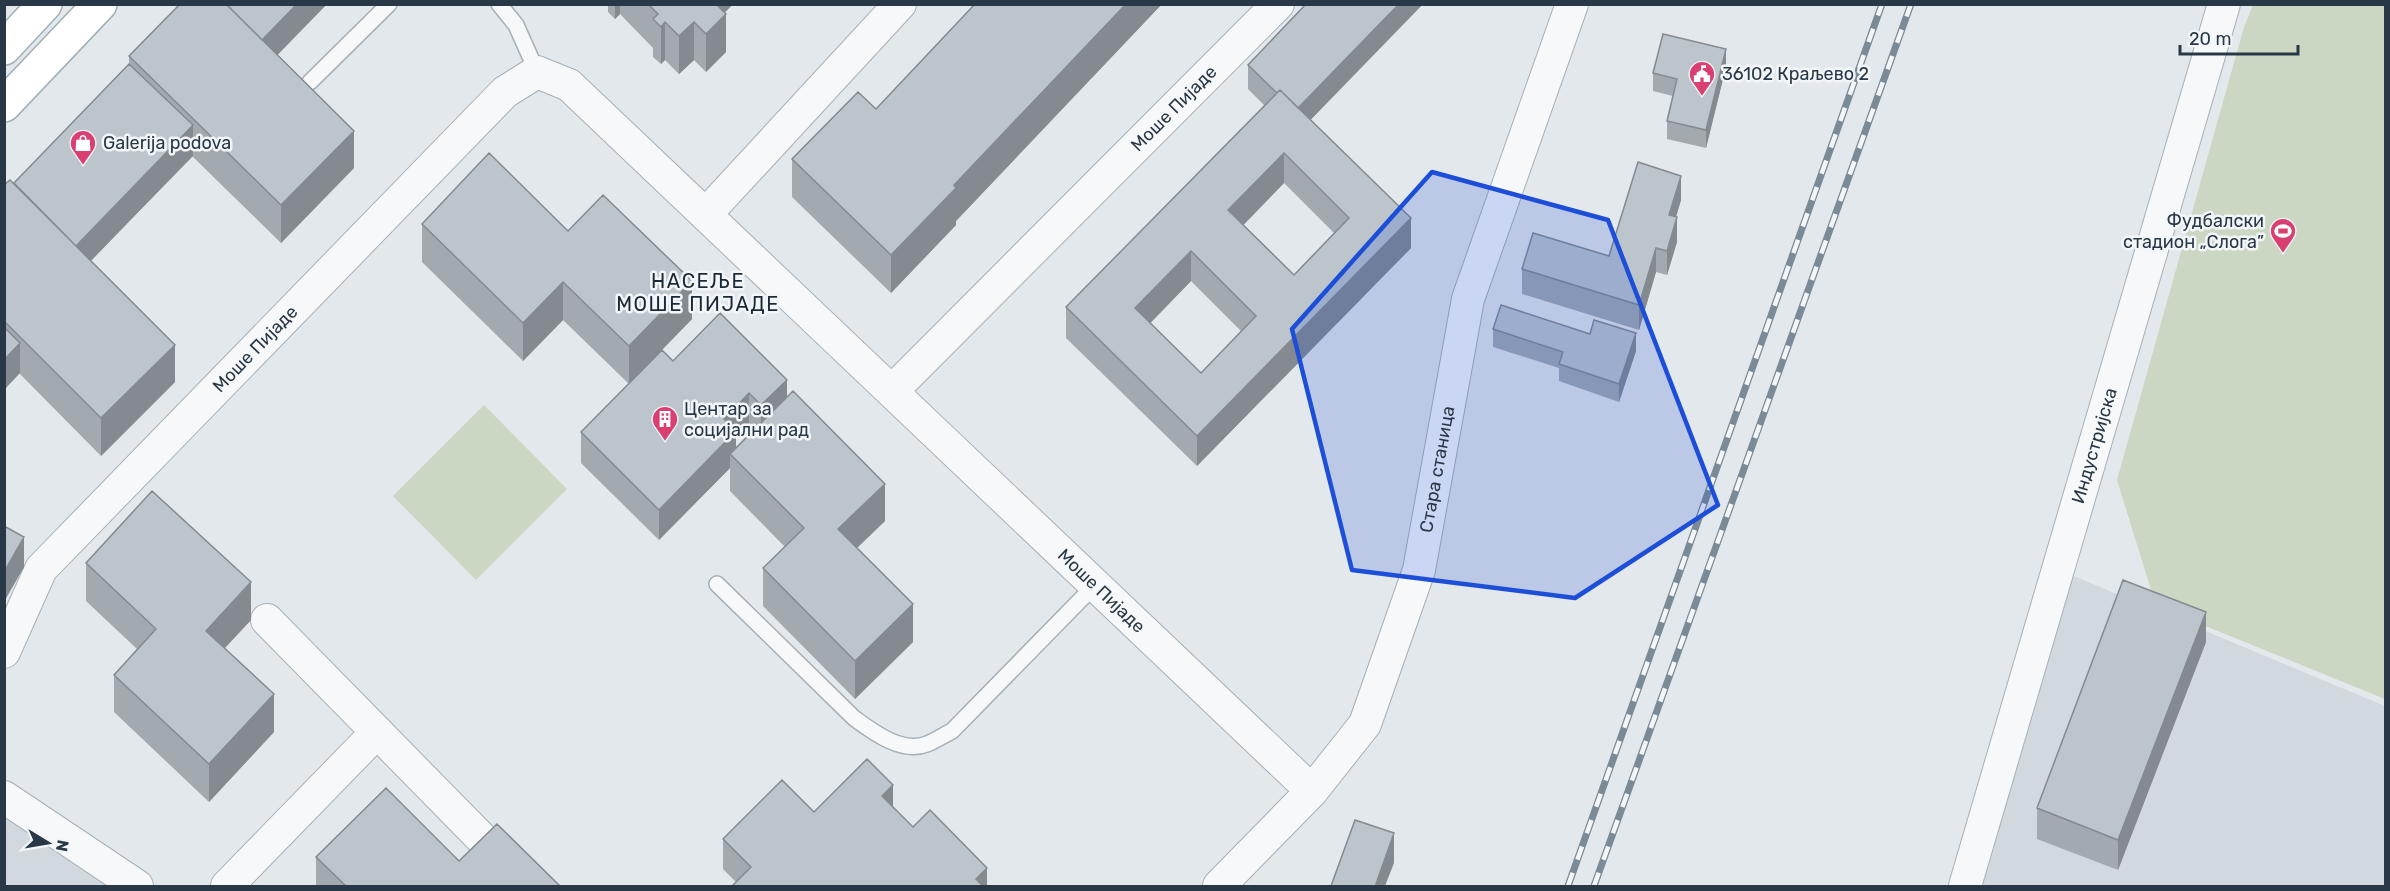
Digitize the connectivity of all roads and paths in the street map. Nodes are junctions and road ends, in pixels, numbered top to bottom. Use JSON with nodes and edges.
{"nodes":[{"id":1,"x":45,"y":4,"type":"edge"},
{"id":2,"x":100,"y":4,"type":"edge"},
{"id":3,"x":389,"y":4,"type":"edge"},
{"id":4,"x":499,"y":4,"type":"edge"},
{"id":5,"x":900,"y":4,"type":"edge"},
{"id":6,"x":1278,"y":4,"type":"edge"},
{"id":7,"x":1572,"y":4,"type":"edge"},
{"id":8,"x":2224,"y":4,"type":"edge"},
{"id":9,"x":4,"y":48,"type":"edge"},
{"id":10,"x":537,"y":72,"type":"junction"},
{"id":11,"x":310,"y":82,"type":"dead end"},
{"id":12,"x":4,"y":105,"type":"edge"},
{"id":13,"x":706,"y":214,"type":"junction"},
{"id":14,"x":892,"y":391,"type":"junction"},
{"id":15,"x":717,"y":584,"type":"dead end"},
{"id":16,"x":1096,"y":584,"type":"junction"},
{"id":17,"x":267,"y":620,"type":"dead end"},
{"id":18,"x":4,"y":652,"type":"edge"},
{"id":19,"x":377,"y":732,"type":"junction"},
{"id":20,"x":1312,"y":791,"type":"junction"},
{"id":21,"x":4,"y":798,"type":"edge"},
{"id":22,"x":488,"y":845,"type":"edge"},
{"id":23,"x":137,"y":886,"type":"edge"},
{"id":24,"x":227,"y":886,"type":"edge"},
{"id":25,"x":1219,"y":886,"type":"edge"},
{"id":26,"x":1965,"y":886,"type":"edge"}],
"edges":[{"from":1,"to":9,"type":"main road"},
{"from":2,"to":12,"type":"main road"},
{"from":3,"to":11,"type":"lane"},
{"from":4,"to":10,"type":"lane"},
{"from":5,"to":13,"type":"street"},
{"from":6,"to":14,"type":"street","name":"Моше Пијаде"},
{"from":7,"to":20,"type":"street","name":"Стара станица"},
{"from":8,"to":26,"type":"street","name":"Индустријска"},
{"from":10,"to":13,"type":"street","name":"Моше Пијаде"},
{"from":10,"to":18,"type":"street","name":"Моше Пијаде"},
{"from":13,"to":14,"type":"street","name":"Моше Пијаде"},
{"from":14,"to":16,"type":"street","name":"Моше Пијаде"},
{"from":15,"to":16,"type":"lane"},
{"from":16,"to":20,"type":"street","name":"Моше Пијаде"},
{"from":17,"to":19,"type":"street"},
{"from":19,"to":22,"type":"street"},
{"from":19,"to":24,"type":"street"},
{"from":20,"to":25,"type":"street","name":"Стара станица"},
{"from":21,"to":23,"type":"street"}]}
